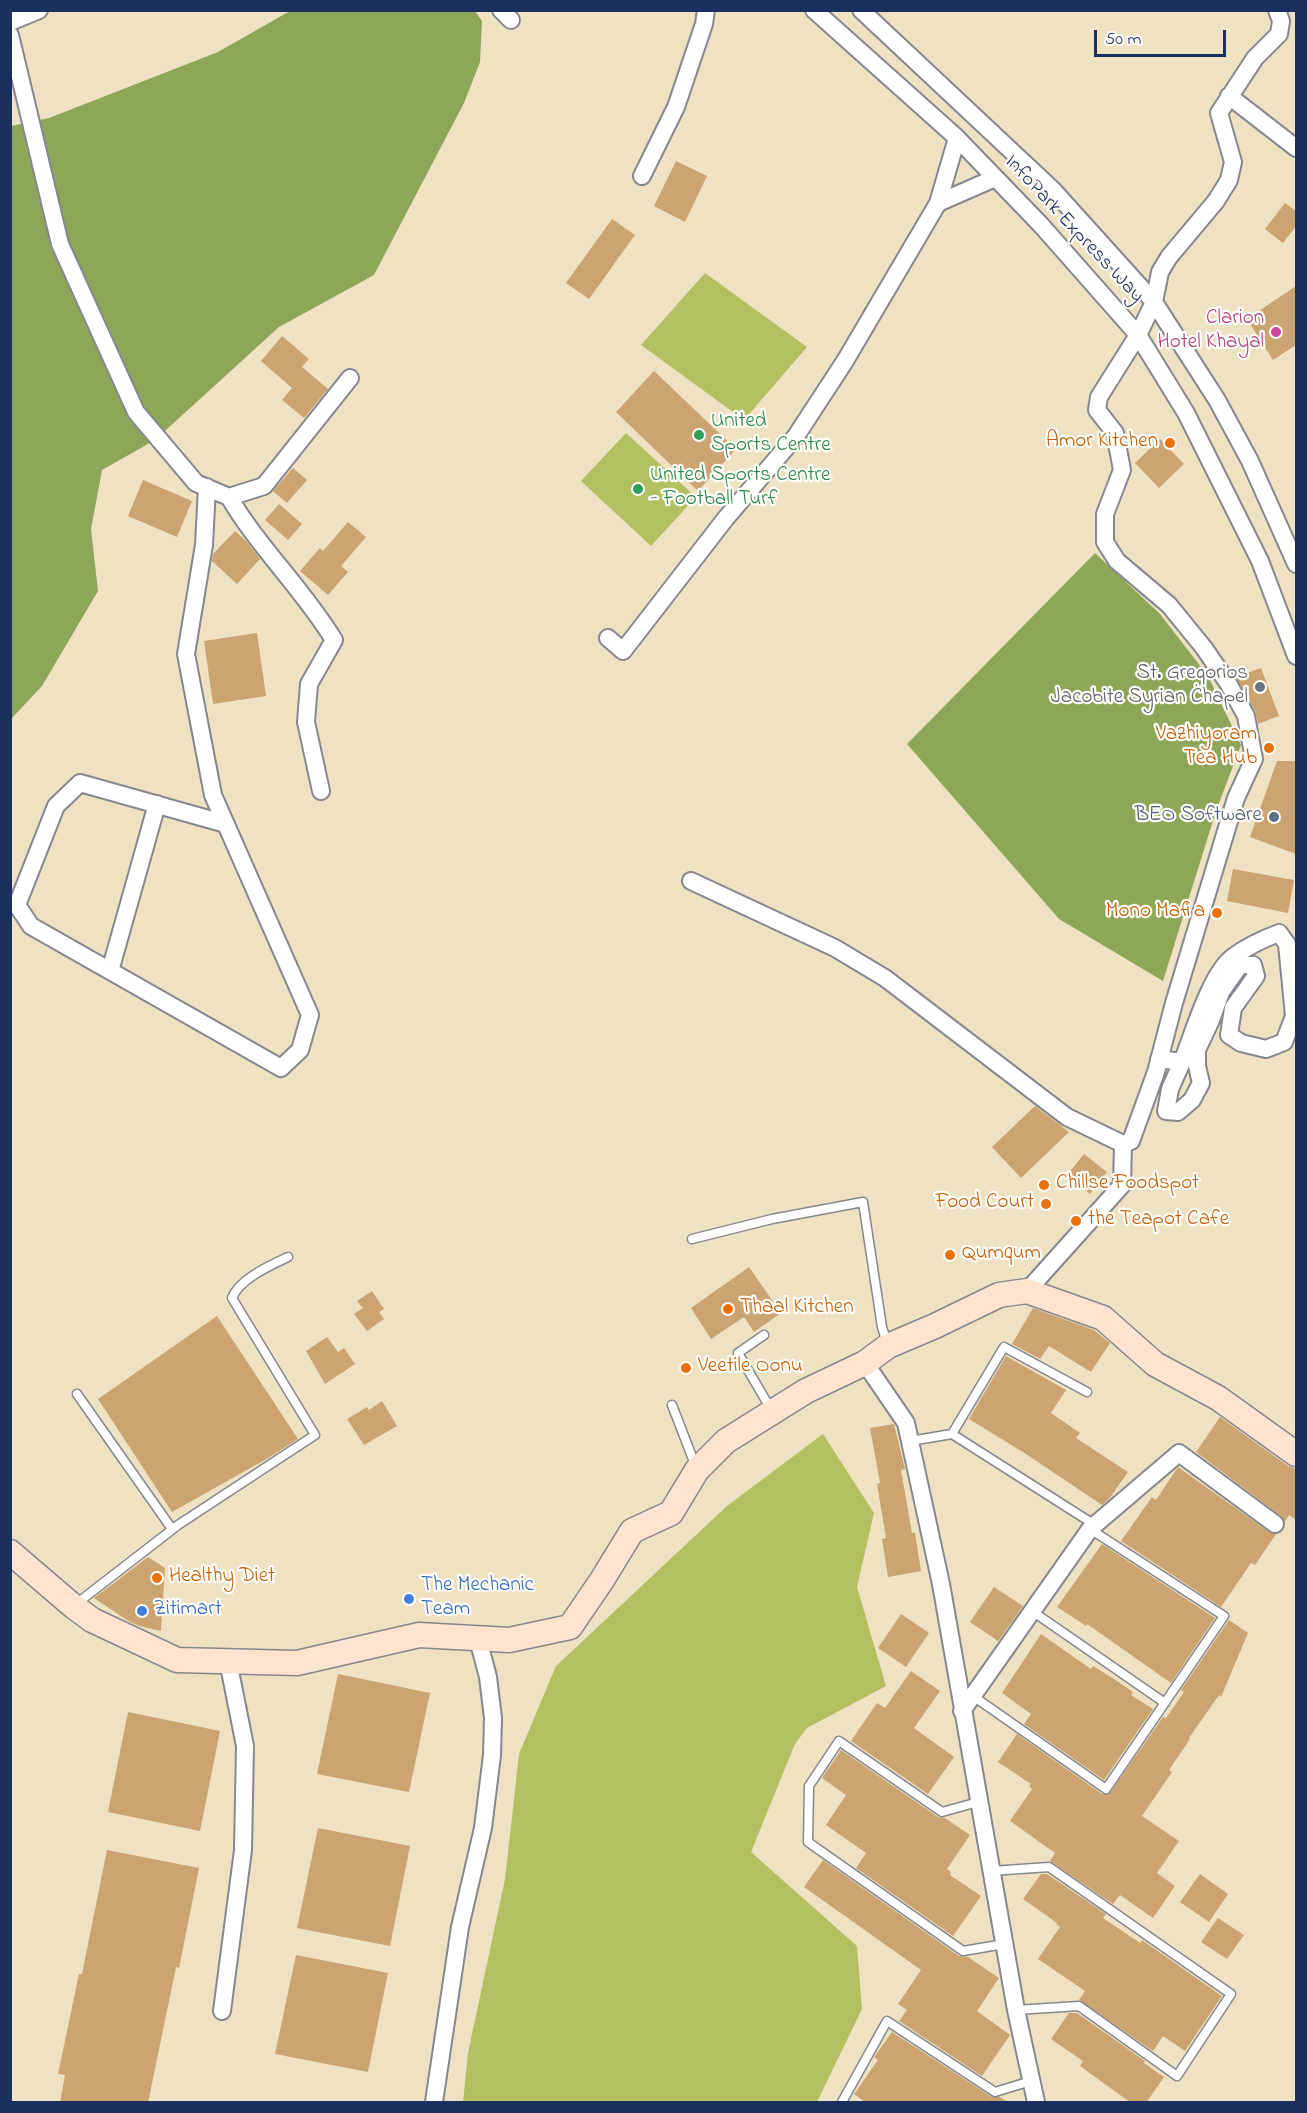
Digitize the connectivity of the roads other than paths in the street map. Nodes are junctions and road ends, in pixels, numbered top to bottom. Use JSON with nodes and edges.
{"nodes":[{"id":1,"x":39,"y":10,"type":"edge"},
{"id":2,"x":706,"y":10,"type":"edge"},
{"id":3,"x":814,"y":10,"type":"edge"},
{"id":4,"x":861,"y":10,"type":"edge"},
{"id":5,"x":1277,"y":10,"type":"edge"},
{"id":6,"x":10,"y":22,"type":"edge"},
{"id":7,"x":10,"y":35,"type":"edge"},
{"id":8,"x":1228,"y":96,"type":"junction"},
{"id":9,"x":957,"y":138,"type":"junction"},
{"id":10,"x":1296,"y":148,"type":"edge"},
{"id":11,"x":642,"y":176,"type":"dead end"},
{"id":12,"x":995,"y":178,"type":"junction"},
{"id":13,"x":938,"y":203,"type":"junction"},
{"id":14,"x":1154,"y":302,"type":"junction"},
{"id":15,"x":1138,"y":335,"type":"junction"},
{"id":16,"x":350,"y":378,"type":"dead end"},
{"id":17,"x":207,"y":487,"type":"junction"},
{"id":18,"x":229,"y":497,"type":"junction"},
{"id":19,"x":1296,"y":564,"type":"edge"},
{"id":20,"x":608,"y":638,"type":"dead end"},
{"id":21,"x":1296,"y":656,"type":"edge"},
{"id":22,"x":321,"y":791,"type":"dead end"},
{"id":23,"x":157,"y":804,"type":"junction"},
{"id":24,"x":226,"y":824,"type":"junction"},
{"id":25,"x":691,"y":881,"type":"dead end"},
{"id":26,"x":110,"y":971,"type":"junction"},
{"id":27,"x":1159,"y":1059,"type":"junction"},
{"id":28,"x":1182,"y":1062,"type":"junction"},
{"id":29,"x":1123,"y":1144,"type":"junction"},
{"id":30,"x":692,"y":1239,"type":"dead end"},
{"id":31,"x":288,"y":1257,"type":"dead end"},
{"id":32,"x":1027,"y":1291,"type":"junction"},
{"id":33,"x":764,"y":1335,"type":"dead end"},
{"id":34,"x":888,"y":1346,"type":"junction"},
{"id":35,"x":865,"y":1363,"type":"junction"},
{"id":36,"x":1087,"y":1392,"type":"dead end"},
{"id":37,"x":77,"y":1394,"type":"dead end"},
{"id":38,"x":672,"y":1405,"type":"dead end"},
{"id":39,"x":773,"y":1412,"type":"junction"},
{"id":40,"x":952,"y":1434,"type":"junction"},
{"id":41,"x":910,"y":1441,"type":"junction"},
{"id":42,"x":1296,"y":1454,"type":"edge"},
{"id":43,"x":697,"y":1470,"type":"junction"},
{"id":44,"x":1275,"y":1524,"type":"dead end"},
{"id":45,"x":1092,"y":1527,"type":"junction"},
{"id":46,"x":172,"y":1529,"type":"junction"},
{"id":47,"x":10,"y":1552,"type":"edge"},
{"id":48,"x":73,"y":1606,"type":"junction"},
{"id":49,"x":1032,"y":1611,"type":"junction"},
{"id":50,"x":478,"y":1639,"type":"junction"},
{"id":51,"x":228,"y":1661,"type":"junction"},
{"id":52,"x":973,"y":1696,"type":"junction"},
{"id":53,"x":1165,"y":1703,"type":"junction"},
{"id":54,"x":962,"y":1711,"type":"junction"},
{"id":55,"x":978,"y":1802,"type":"junction"},
{"id":56,"x":991,"y":1871,"type":"junction"},
{"id":57,"x":1004,"y":1944,"type":"junction"},
{"id":58,"x":1016,"y":2010,"type":"junction"},
{"id":59,"x":222,"y":2011,"type":"dead end"},
{"id":60,"x":1032,"y":2081,"type":"junction"},
{"id":61,"x":434,"y":2103,"type":"edge"},
{"id":62,"x":842,"y":2103,"type":"edge"},
{"id":63,"x":1036,"y":2103,"type":"edge"}],
"edges":[{"from":1,"to":6,"type":"street"},
{"from":2,"to":11,"type":"street"},
{"from":3,"to":9,"type":"street","name":"InfoPark Express Way"},
{"from":4,"to":14,"type":"street","name":"InfoPark Express Way"},
{"from":5,"to":8,"type":"street"},
{"from":7,"to":17,"type":"street"},
{"from":8,"to":10,"type":"street"},
{"from":8,"to":14,"type":"street"},
{"from":9,"to":12,"type":"street","name":"InfoPark Express Way"},
{"from":9,"to":13,"type":"street"},
{"from":12,"to":13,"type":"street"},
{"from":12,"to":15,"type":"street","name":"InfoPark Express Way"},
{"from":13,"to":20,"type":"street"},
{"from":14,"to":15,"type":"street"},
{"from":14,"to":19,"type":"street","name":"InfoPark Express Way"},
{"from":15,"to":21,"type":"street","name":"InfoPark Express Way"},
{"from":15,"to":27,"type":"street"},
{"from":16,"to":18,"type":"street"},
{"from":17,"to":18,"type":"street"},
{"from":17,"to":24,"type":"street"},
{"from":18,"to":22,"type":"street"},
{"from":23,"to":24,"type":"street"},
{"from":23,"to":26,"type":"street"},
{"from":23,"to":26,"type":"street"},
{"from":24,"to":26,"type":"street"},
{"from":25,"to":29,"type":"street"},
{"from":27,"to":28,"type":"street"},
{"from":27,"to":29,"type":"street"},
{"from":28,"to":28,"type":"street"},
{"from":29,"to":32,"type":"street"},
{"from":30,"to":34,"type":"lane"},
{"from":31,"to":46,"type":"lane"},
{"from":32,"to":34,"type":"street"},
{"from":32,"to":42,"type":"street"},
{"from":33,"to":39,"type":"lane"},
{"from":34,"to":35,"type":"street"},
{"from":35,"to":39,"type":"street"},
{"from":35,"to":41,"type":"street"},
{"from":36,"to":40,"type":"lane"},
{"from":37,"to":46,"type":"lane"},
{"from":38,"to":43,"type":"lane"},
{"from":39,"to":43,"type":"street"},
{"from":40,"to":41,"type":"lane"},
{"from":40,"to":45,"type":"lane"},
{"from":41,"to":54,"type":"street"},
{"from":43,"to":50,"type":"street"},
{"from":44,"to":45,"type":"street"},
{"from":45,"to":49,"type":"street"},
{"from":45,"to":53,"type":"lane"},
{"from":46,"to":48,"type":"lane"},
{"from":47,"to":48,"type":"street"},
{"from":48,"to":51,"type":"street"},
{"from":49,"to":52,"type":"street"},
{"from":49,"to":53,"type":"lane"},
{"from":50,"to":51,"type":"street"},
{"from":50,"to":61,"type":"street"},
{"from":51,"to":59,"type":"street"},
{"from":52,"to":53,"type":"lane"},
{"from":52,"to":54,"type":"street"},
{"from":54,"to":55,"type":"street"},
{"from":55,"to":56,"type":"street"},
{"from":55,"to":57,"type":"lane"},
{"from":56,"to":57,"type":"street"},
{"from":56,"to":58,"type":"lane"},
{"from":57,"to":58,"type":"street"},
{"from":58,"to":60,"type":"street"},
{"from":60,"to":62,"type":"lane"},
{"from":60,"to":63,"type":"street"}]}
